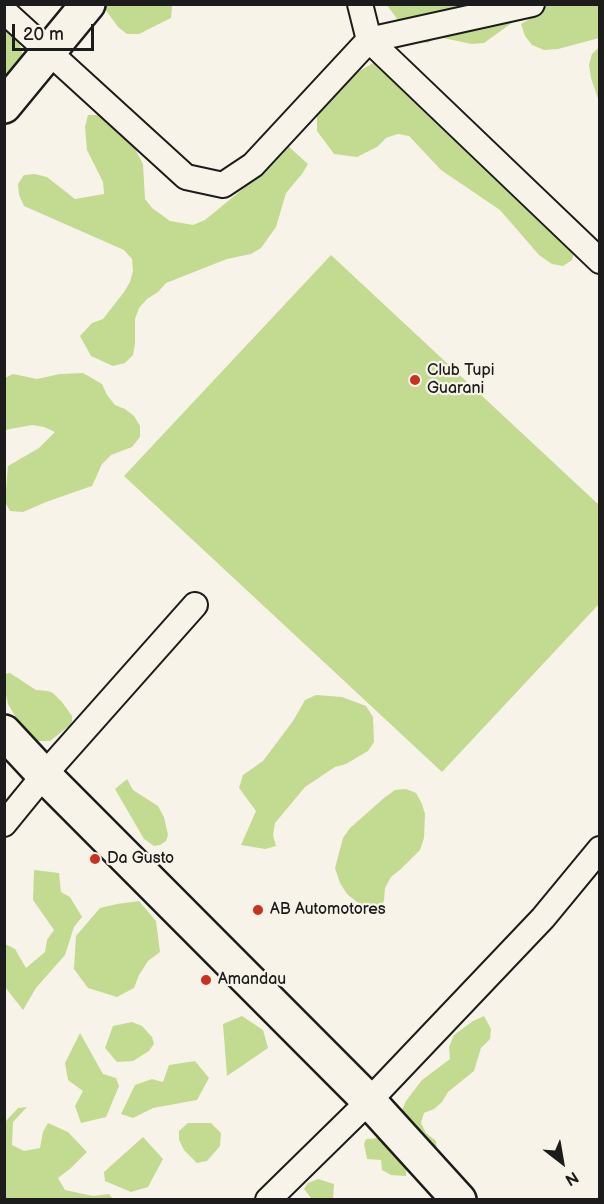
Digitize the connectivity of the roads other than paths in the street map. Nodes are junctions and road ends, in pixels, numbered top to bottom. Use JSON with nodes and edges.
{"nodes":[{"id":1,"x":88,"y":4,"type":"edge"},
{"id":2,"x":360,"y":4,"type":"edge"},
{"id":3,"x":532,"y":4,"type":"edge"},
{"id":4,"x":4,"y":11,"type":"edge"},
{"id":5,"x":369,"y":40,"type":"junction"},
{"id":6,"x":51,"y":52,"type":"junction"},
{"id":7,"x":4,"y":106,"type":"edge"},
{"id":8,"x":600,"y":261,"type":"edge"},
{"id":9,"x":195,"y":605,"type":"dead end"},
{"id":10,"x":4,"y":732,"type":"edge"},
{"id":11,"x":44,"y":775,"type":"junction"},
{"id":12,"x":4,"y":824,"type":"edge"},
{"id":13,"x":600,"y":849,"type":"edge"},
{"id":14,"x":369,"y":1101,"type":"junction"},
{"id":15,"x":268,"y":1200,"type":"edge"},
{"id":16,"x":459,"y":1200,"type":"edge"}],
"edges":[{"from":1,"to":6,"type":"main road"},
{"from":2,"to":5,"type":"street"},
{"from":3,"to":5,"type":"street"},
{"from":4,"to":6,"type":"street"},
{"from":5,"to":6,"type":"street"},
{"from":5,"to":8,"type":"street"},
{"from":6,"to":7,"type":"main road"},
{"from":9,"to":11,"type":"street"},
{"from":10,"to":11,"type":"main road"},
{"from":11,"to":12,"type":"street"},
{"from":11,"to":14,"type":"main road"},
{"from":13,"to":14,"type":"street"},
{"from":14,"to":15,"type":"street"},
{"from":14,"to":16,"type":"main road"}]}
